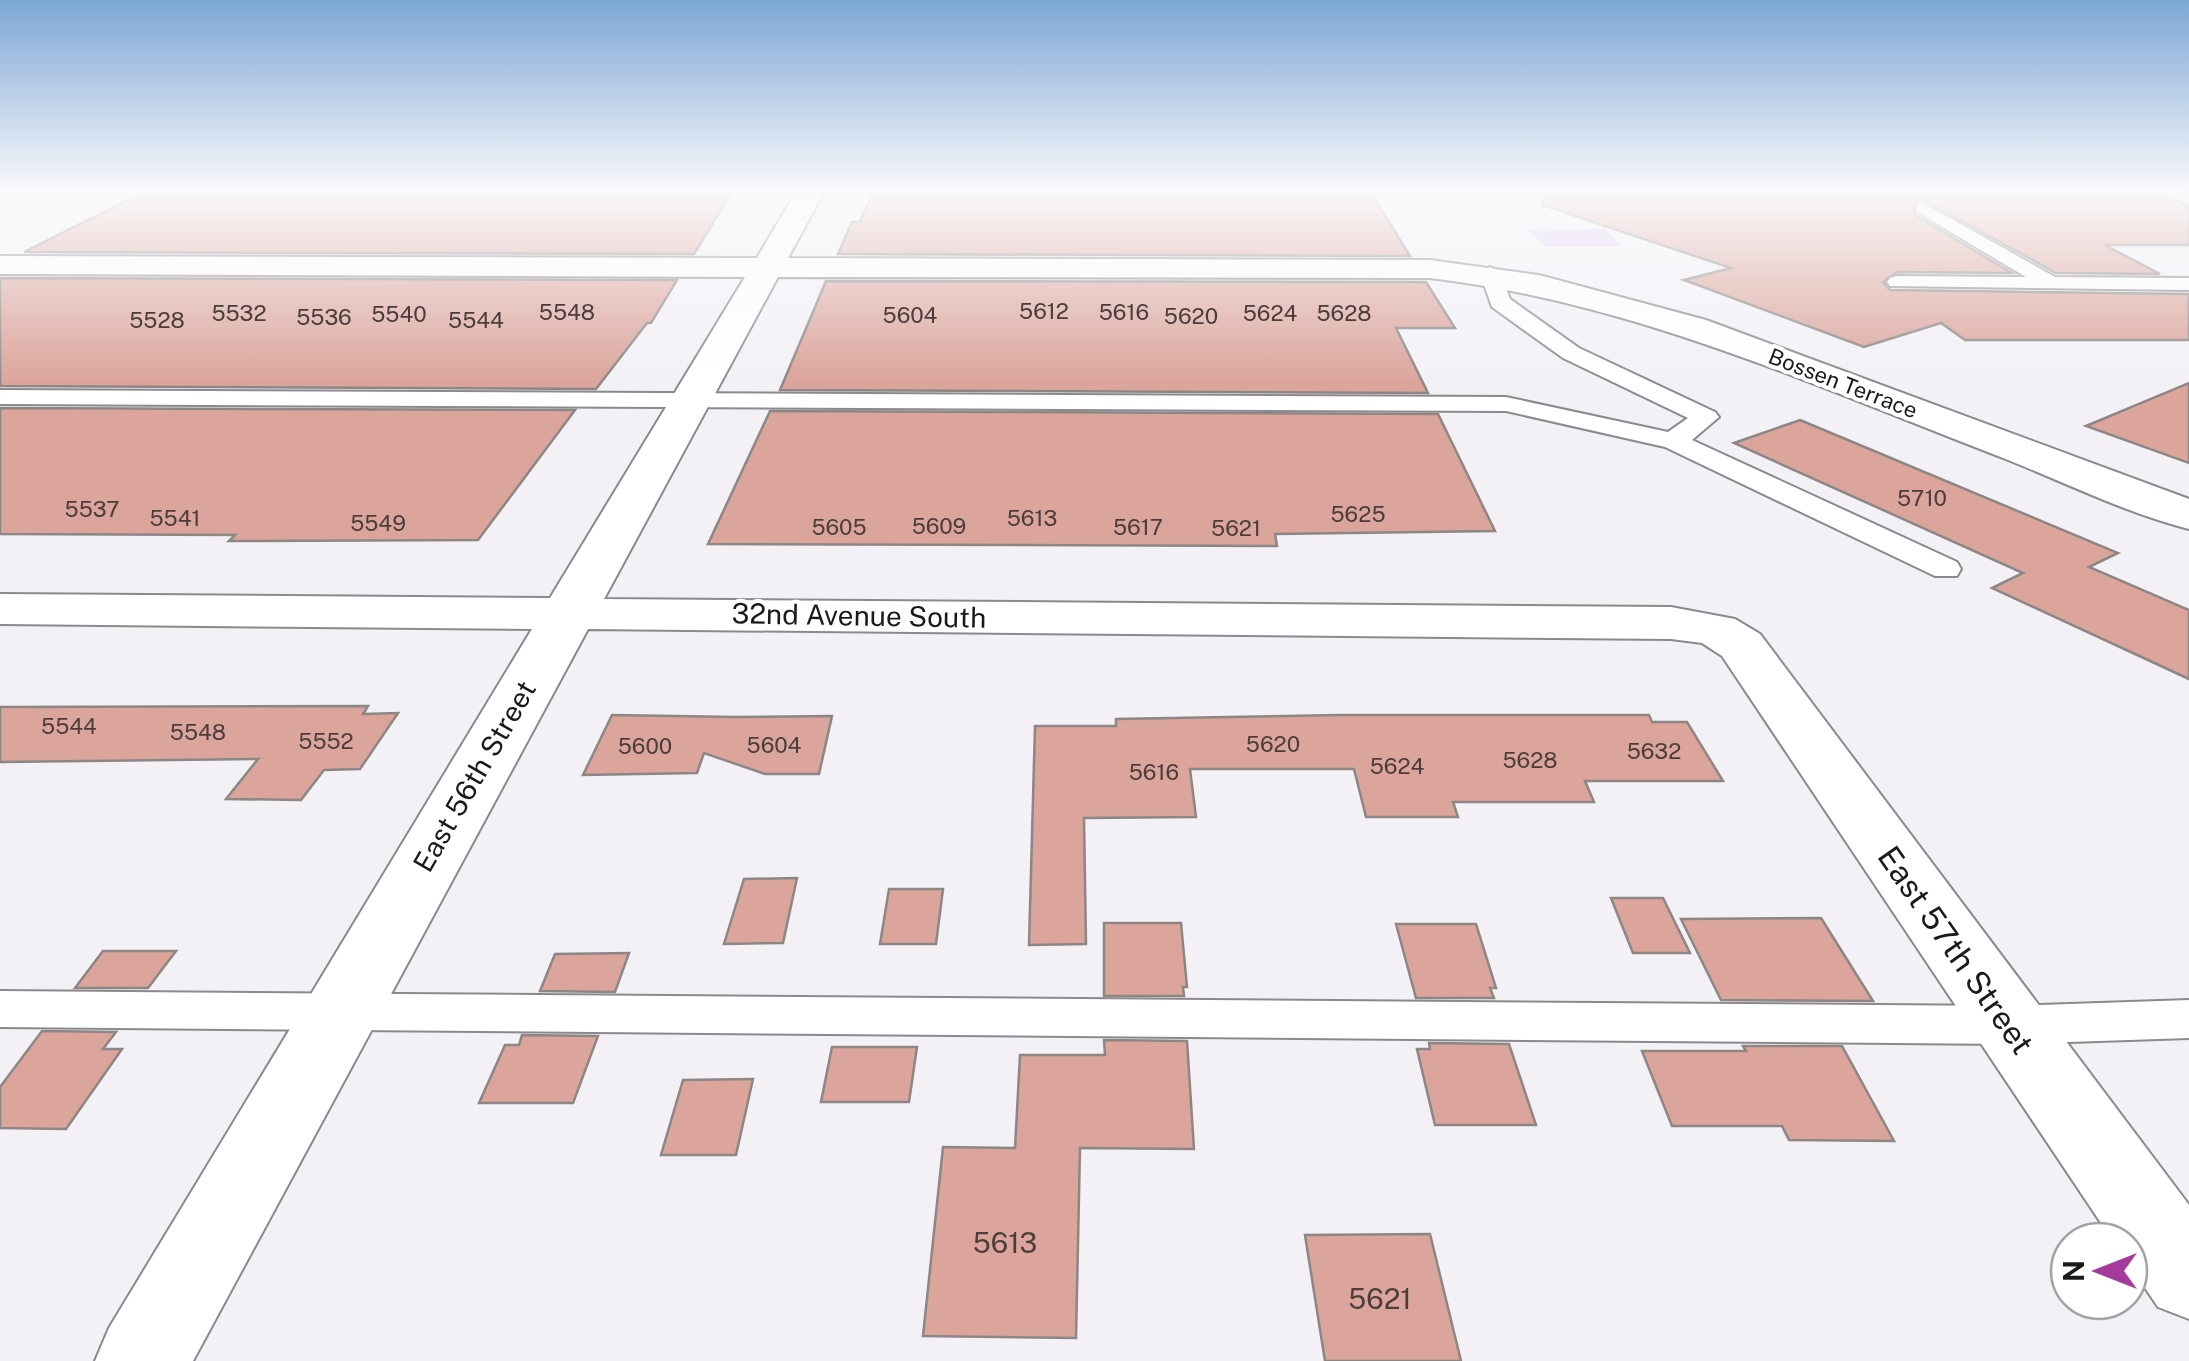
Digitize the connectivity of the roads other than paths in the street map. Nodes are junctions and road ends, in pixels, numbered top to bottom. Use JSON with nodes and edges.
{"nodes":[{"id":1,"x":774,"y":256,"type":"edge"},
{"id":2,"x":2003,"y":256,"type":"edge"},
{"id":3,"x":0,"y":266,"type":"edge"},
{"id":4,"x":768,"y":267,"type":"junction"},
{"id":5,"x":1490,"y":274,"type":"junction"},
{"id":6,"x":1896,"y":282,"type":"dead end"},
{"id":7,"x":2048,"y":282,"type":"junction"},
{"id":8,"x":2189,"y":284,"type":"edge"},
{"id":9,"x":0,"y":397,"type":"edge"},
{"id":10,"x":692,"y":398,"type":"junction"},
{"id":11,"x":1673,"y":441,"type":"junction"},
{"id":12,"x":2189,"y":515,"type":"edge"},
{"id":13,"x":1946,"y":569,"type":"dead end"},
{"id":14,"x":0,"y":608,"type":"edge"},
{"id":15,"x":569,"y":612,"type":"junction"},
{"id":16,"x":1717,"y":630,"type":"joint"},
{"id":17,"x":0,"y":1009,"type":"edge"},
{"id":18,"x":338,"y":1012,"type":"junction"},
{"id":19,"x":2189,"y":1019,"type":"edge"},
{"id":20,"x":2008,"y":1026,"type":"junction"},
{"id":21,"x":2189,"y":1278,"type":"edge"},
{"id":22,"x":142,"y":1361,"type":"edge"}],
"edges":[{"from":1,"to":4,"type":"street","name":"East 56th Street"},
{"from":2,"to":7,"type":"lane"},
{"from":3,"to":4,"type":"street","name":"Bossen Terrace"},
{"from":4,"to":5,"type":"street","name":"Bossen Terrace"},
{"from":4,"to":10,"type":"street","name":"East 56th Street"},
{"from":5,"to":11,"type":"lane"},
{"from":5,"to":12,"type":"street","name":"Bossen Terrace"},
{"from":6,"to":7,"type":"lane"},
{"from":7,"to":8,"type":"lane"},
{"from":9,"to":10,"type":"lane"},
{"from":10,"to":11,"type":"lane"},
{"from":10,"to":15,"type":"street","name":"East 56th Street"},
{"from":11,"to":13,"type":"lane"},
{"from":14,"to":15,"type":"street","name":"32nd Avenue South"},
{"from":15,"to":16,"type":"street","name":"32nd Avenue South"},
{"from":15,"to":18,"type":"street","name":"East 56th Street"},
{"from":16,"to":20,"type":"street","name":"East 57th Street"},
{"from":17,"to":18,"type":"lane"},
{"from":18,"to":20,"type":"lane"},
{"from":18,"to":22,"type":"street","name":"East 56th Street"},
{"from":19,"to":20,"type":"lane"},
{"from":20,"to":21,"type":"street","name":"East 57th Street"}]}
